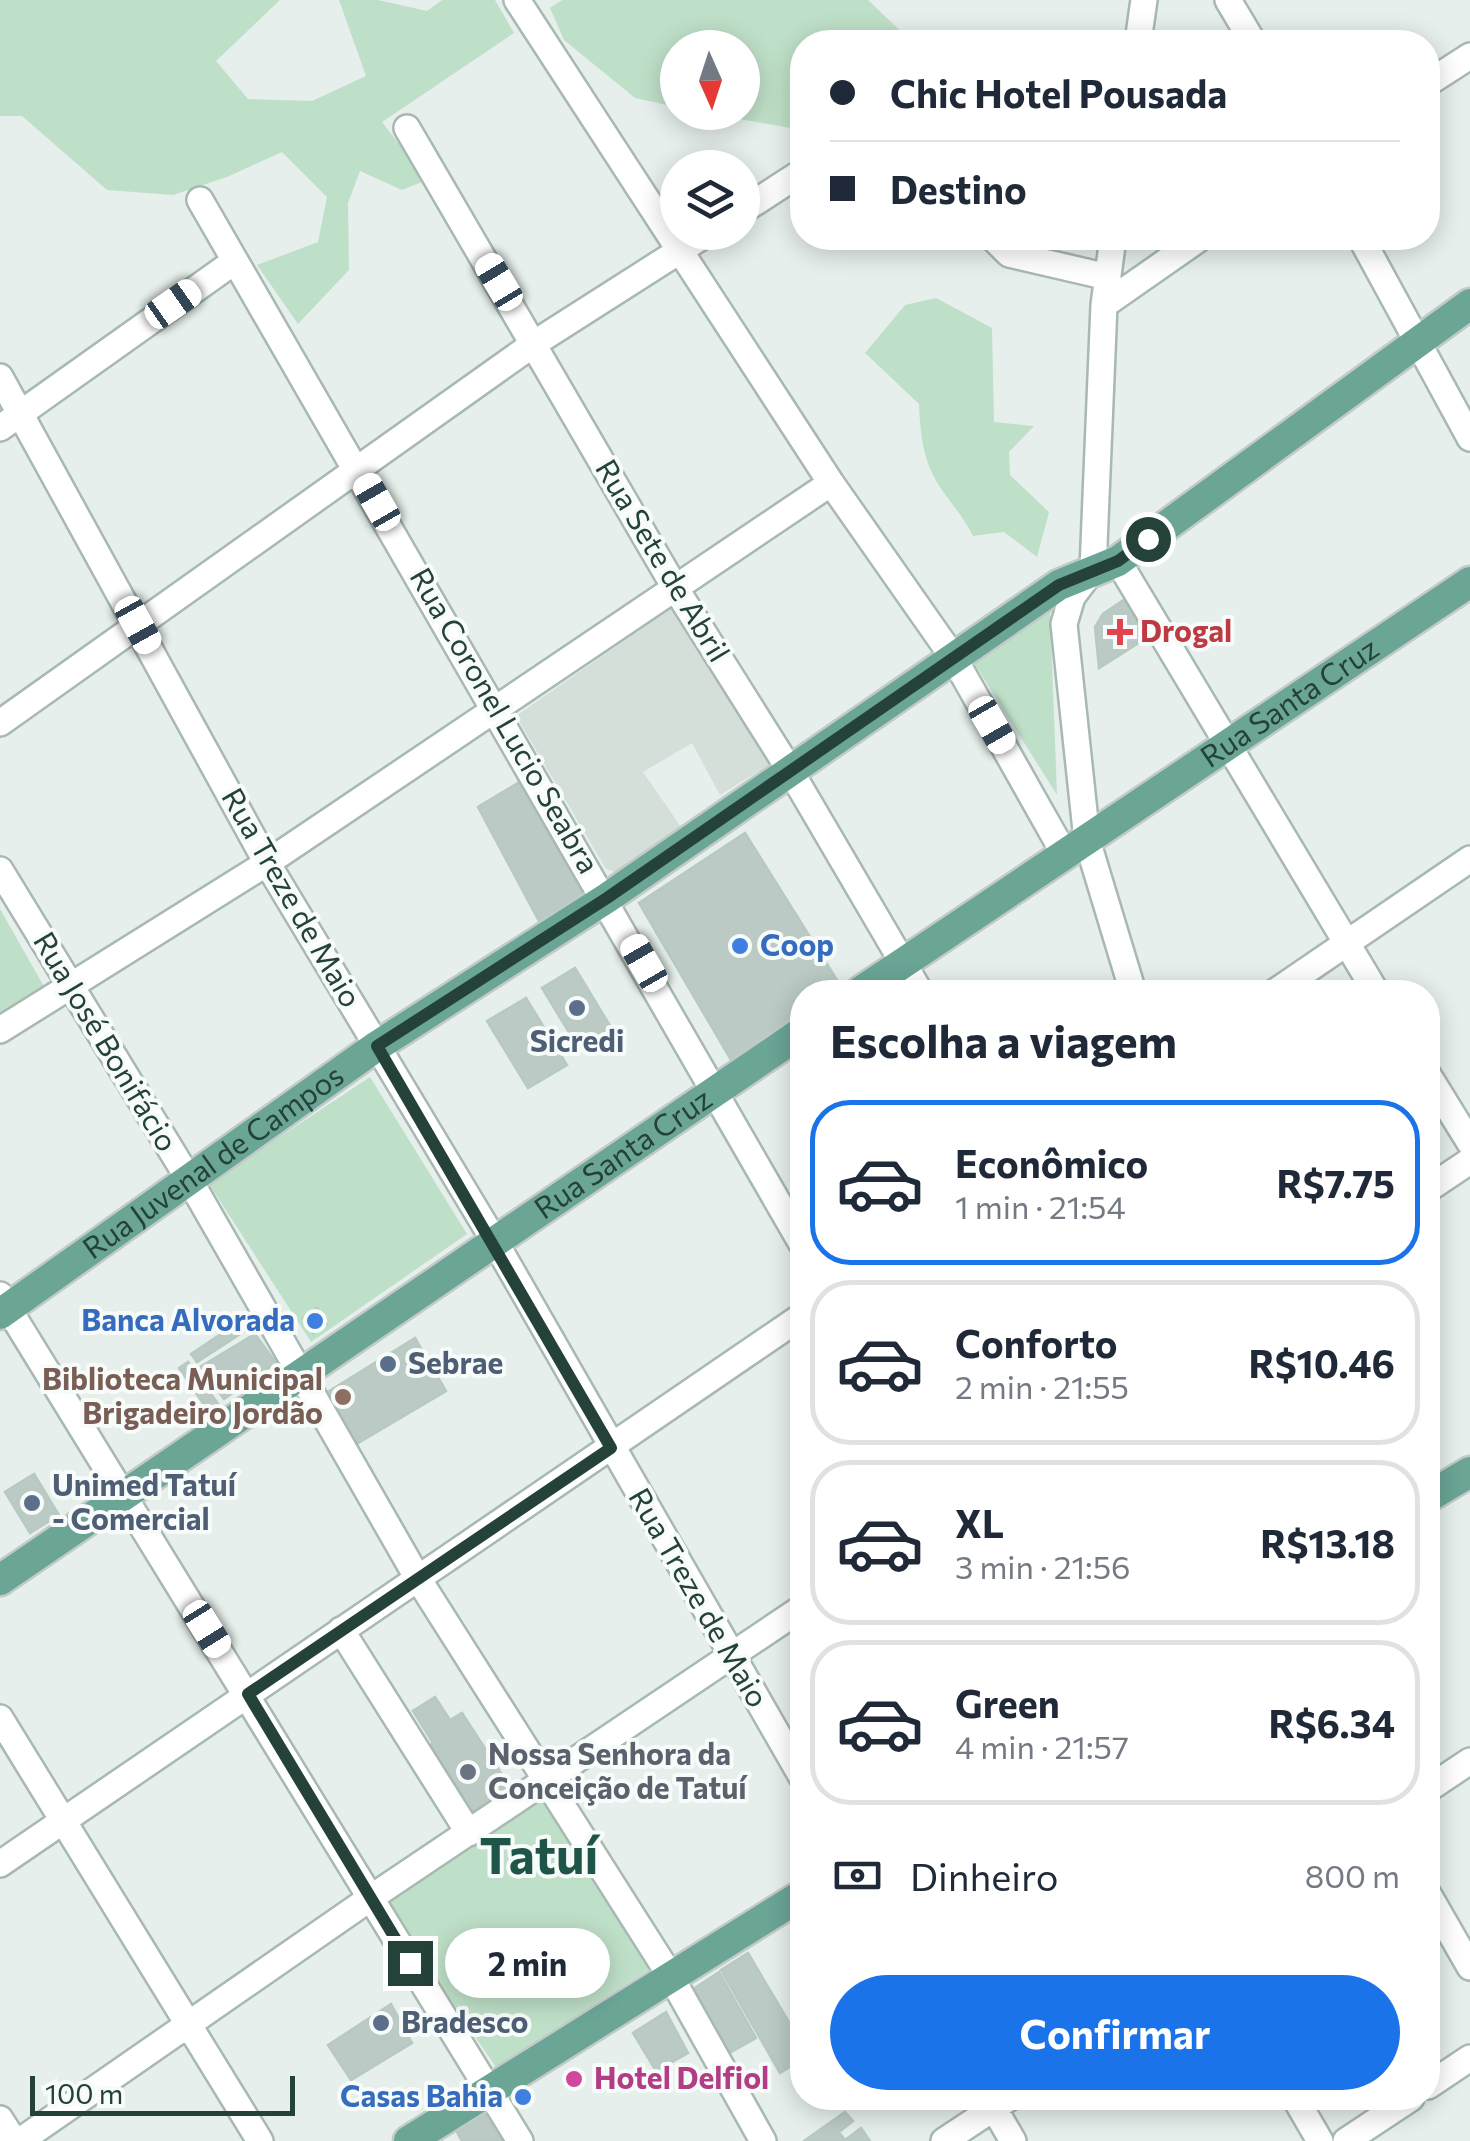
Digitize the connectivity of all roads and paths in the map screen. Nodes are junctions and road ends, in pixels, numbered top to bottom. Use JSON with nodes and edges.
{"nodes":[{"id":1,"x":517,"y":0,"type":"edge"},
{"id":2,"x":1144,"y":0,"type":"edge"},
{"id":3,"x":1228,"y":0,"type":"edge"},
{"id":4,"x":1140,"y":30,"type":"edge"},
{"id":5,"x":1245,"y":30,"type":"edge"},
{"id":6,"x":1470,"y":56,"type":"edge"},
{"id":7,"x":1440,"y":75,"type":"edge"},
{"id":8,"x":407,"y":128,"type":"dead end"},
{"id":9,"x":790,"y":180,"type":"edge"},
{"id":10,"x":760,"y":199,"type":"edge"},
{"id":11,"x":200,"y":200,"type":"dead end"},
{"id":12,"x":1005,"y":250,"type":"edge"},
{"id":13,"x":1111,"y":250,"type":"edge"},
{"id":14,"x":1183,"y":250,"type":"edge"},
{"id":15,"x":1368,"y":250,"type":"edge"},
{"id":16,"x":681,"y":251,"type":"junction"},
{"id":17,"x":235,"y":260,"type":"junction"},
{"id":18,"x":1108,"y":277,"type":"junction"},
{"id":19,"x":1470,"y":304,"type":"edge"},
{"id":20,"x":1104,"y":305,"type":"junction"},
{"id":21,"x":1416,"y":340,"type":"junction"},
{"id":22,"x":535,"y":343,"type":"junction"},
{"id":23,"x":0,"y":377,"type":"edge"},
{"id":24,"x":10,"y":421,"type":"edge"},
{"id":25,"x":1470,"y":438,"type":"edge"},
{"id":26,"x":358,"y":468,"type":"junction"},
{"id":27,"x":831,"y":483,"type":"junction"},
{"id":28,"x":1106,"y":565,"type":"junction"},
{"id":29,"x":1470,"y":582,"type":"edge"},
{"id":30,"x":674,"y":586,"type":"junction"},
{"id":31,"x":138,"y":625,"type":"junction"},
{"id":32,"x":955,"y":660,"type":"junction"},
{"id":33,"x":495,"y":708,"type":"junction"},
{"id":34,"x":0,"y":722,"type":"edge"},
{"id":35,"x":1230,"y":743,"type":"junction"},
{"id":36,"x":791,"y":772,"type":"junction"},
{"id":37,"x":1076,"y":848,"type":"junction"},
{"id":38,"x":1470,"y":859,"type":"edge"},
{"id":39,"x":268,"y":862,"type":"junction"},
{"id":40,"x":0,"y":870,"type":"edge"},
{"id":41,"x":607,"y":898,"type":"junction"},
{"id":42,"x":1346,"y":944,"type":"junction"},
{"id":43,"x":902,"y":963,"type":"junction"},
{"id":44,"x":877,"y":980,"type":"edge"},
{"id":45,"x":913,"y":980,"type":"edge"},
{"id":46,"x":1128,"y":980,"type":"edge"},
{"id":47,"x":1293,"y":980,"type":"edge"},
{"id":48,"x":1368,"y":980,"type":"edge"},
{"id":49,"x":72,"y":986,"type":"junction"},
{"id":50,"x":0,"y":1030,"type":"edge"},
{"id":51,"x":790,"y":1041,"type":"edge"},
{"id":52,"x":377,"y":1046,"type":"junction"},
{"id":53,"x":716,"y":1093,"type":"junction"},
{"id":54,"x":1440,"y":1094,"type":"edge"},
{"id":55,"x":1470,"y":1143,"type":"edge"},
{"id":56,"x":1470,"y":1162,"type":"edge"},
{"id":57,"x":190,"y":1181,"type":"junction"},
{"id":58,"x":1440,"y":1181,"type":"edge"},
{"id":59,"x":790,"y":1223,"type":"edge"},
{"id":60,"x":495,"y":1242,"type":"junction"},
{"id":61,"x":3,"y":1305,"type":"edge"},
{"id":62,"x":790,"y":1324,"type":"edge"},
{"id":63,"x":299,"y":1374,"type":"junction"},
{"id":64,"x":611,"y":1448,"type":"junction"},
{"id":65,"x":1470,"y":1472,"type":"edge"},
{"id":66,"x":1440,"y":1491,"type":"edge"},
{"id":67,"x":124,"y":1499,"type":"junction"},
{"id":68,"x":417,"y":1577,"type":"junction"},
{"id":69,"x":0,"y":1580,"type":"edge"},
{"id":70,"x":790,"y":1616,"type":"edge"},
{"id":71,"x":336,"y":1634,"type":"junction"},
{"id":72,"x":732,"y":1657,"type":"junction"},
{"id":73,"x":248,"y":1694,"type":"junction"},
{"id":74,"x":0,"y":1718,"type":"edge"},
{"id":75,"x":790,"y":1756,"type":"edge"},
{"id":76,"x":1470,"y":1761,"type":"edge"},
{"id":77,"x":549,"y":1780,"type":"junction"},
{"id":78,"x":1440,"y":1781,"type":"edge"},
{"id":79,"x":64,"y":1820,"type":"junction"},
{"id":80,"x":465,"y":1836,"type":"junction"},
{"id":81,"x":0,"y":1864,"type":"edge"},
{"id":82,"x":369,"y":1899,"type":"junction"},
{"id":83,"x":790,"y":1903,"type":"edge"},
{"id":84,"x":1440,"y":1915,"type":"edge"},
{"id":85,"x":1470,"y":1967,"type":"edge"},
{"id":86,"x":671,"y":1977,"type":"junction"},
{"id":87,"x":188,"y":2024,"type":"junction"},
{"id":88,"x":1470,"y":2058,"type":"edge"},
{"id":89,"x":1440,"y":2078,"type":"edge"},
{"id":90,"x":491,"y":2092,"type":"junction"},
{"id":91,"x":985,"y":2110,"type":"edge"},
{"id":92,"x":1001,"y":2110,"type":"edge"},
{"id":93,"x":1302,"y":2110,"type":"edge"},
{"id":94,"x":1393,"y":2110,"type":"edge"},
{"id":95,"x":0,"y":2119,"type":"edge"},
{"id":96,"x":17,"y":2141,"type":"edge"},
{"id":97,"x":260,"y":2141,"type":"edge"},
{"id":98,"x":409,"y":2141,"type":"edge"},
{"id":99,"x":520,"y":2141,"type":"edge"},
{"id":100,"x":763,"y":2141,"type":"edge"},
{"id":101,"x":944,"y":2141,"type":"edge"},
{"id":102,"x":1014,"y":2141,"type":"edge"},
{"id":103,"x":1320,"y":2141,"type":"edge"},
{"id":104,"x":1346,"y":2141,"type":"edge"}],
"edges":[{"from":1,"to":16,"type":"street"},
{"from":2,"to":4,"type":"street"},
{"from":3,"to":5,"type":"street"},
{"from":6,"to":7,"type":"street"},
{"from":8,"to":22,"type":"street","name":"Rua Sete de Abril"},
{"from":9,"to":10,"type":"street"},
{"from":11,"to":17,"type":"street","name":"Rua Coronel Lucio Seabra"},
{"from":12,"to":18,"type":"street"},
{"from":13,"to":18,"type":"street"},
{"from":14,"to":20,"type":"street"},
{"from":15,"to":21,"type":"street"},
{"from":16,"to":22,"type":"street"},
{"from":16,"to":27,"type":"street"},
{"from":17,"to":24,"type":"street"},
{"from":17,"to":26,"type":"street","name":"Rua Coronel Lucio Seabra"},
{"from":18,"to":20,"type":"street"},
{"from":19,"to":21,"type":"main road","name":"Rua Juvenal de Campos"},
{"from":20,"to":28,"type":"street"},
{"from":21,"to":25,"type":"street"},
{"from":21,"to":28,"type":"main road","name":"Rua Juvenal de Campos"},
{"from":22,"to":26,"type":"street"},
{"from":22,"to":30,"type":"street","name":"Rua Sete de Abril"},
{"from":23,"to":24,"type":"street","name":"Rua Treze de Maio"},
{"from":24,"to":31,"type":"street","name":"Rua Treze de Maio"},
{"from":26,"to":31,"type":"street"},
{"from":26,"to":33,"type":"street","name":"Rua Coronel Lucio Seabra"},
{"from":27,"to":30,"type":"street"},
{"from":27,"to":32,"type":"street"},
{"from":28,"to":32,"type":"main road","name":"Rua Juvenal de Campos"},
{"from":28,"to":35,"type":"street"},
{"from":28,"to":37,"type":"street"},
{"from":29,"to":35,"type":"main road","name":"Rua Santa Cruz"},
{"from":30,"to":33,"type":"street"},
{"from":30,"to":36,"type":"street","name":"Rua Sete de Abril"},
{"from":31,"to":34,"type":"street"},
{"from":31,"to":39,"type":"street","name":"Rua Treze de Maio"},
{"from":32,"to":36,"type":"main road","name":"Rua Juvenal de Campos"},
{"from":32,"to":37,"type":"street"},
{"from":33,"to":39,"type":"street"},
{"from":33,"to":41,"type":"street","name":"Rua Coronel Lucio Seabra"},
{"from":35,"to":37,"type":"main road","name":"Rua Santa Cruz"},
{"from":35,"to":42,"type":"street"},
{"from":36,"to":41,"type":"main road","name":"Rua Juvenal de Campos"},
{"from":36,"to":43,"type":"street","name":"Rua Sete de Abril"},
{"from":37,"to":43,"type":"main road","name":"Rua Santa Cruz"},
{"from":37,"to":46,"type":"street"},
{"from":38,"to":42,"type":"street"},
{"from":39,"to":49,"type":"street"},
{"from":39,"to":52,"type":"street","name":"Rua Treze de Maio"},
{"from":40,"to":49,"type":"street","name":"Rua José Bonifácio"},
{"from":41,"to":52,"type":"main road","name":"Rua Juvenal de Campos"},
{"from":41,"to":53,"type":"street","name":"Rua Coronel Lucio Seabra"},
{"from":42,"to":47,"type":"street"},
{"from":42,"to":48,"type":"street"},
{"from":43,"to":44,"type":"main road","name":"Rua Santa Cruz"},
{"from":43,"to":45,"type":"street","name":"Rua Sete de Abril"},
{"from":49,"to":50,"type":"street"},
{"from":49,"to":57,"type":"street","name":"Rua José Bonifácio"},
{"from":51,"to":53,"type":"main road","name":"Rua Santa Cruz"},
{"from":52,"to":57,"type":"main road","name":"Rua Juvenal de Campos"},
{"from":52,"to":60,"type":"street","name":"Rua Treze de Maio"},
{"from":53,"to":59,"type":"street","name":"Rua Coronel Lucio Seabra"},
{"from":53,"to":60,"type":"main road","name":"Rua Santa Cruz"},
{"from":54,"to":55,"type":"street"},
{"from":56,"to":58,"type":"street"},
{"from":57,"to":61,"type":"main road","name":"Rua Juvenal de Campos"},
{"from":57,"to":63,"type":"street","name":"Rua José Bonifácio"},
{"from":60,"to":63,"type":"main road","name":"Rua Santa Cruz"},
{"from":60,"to":64,"type":"street","name":"Rua Treze de Maio"},
{"from":61,"to":67,"type":"street"},
{"from":62,"to":64,"type":"street"},
{"from":63,"to":67,"type":"main road","name":"Rua Santa Cruz"},
{"from":63,"to":68,"type":"street","name":"Rua José Bonifácio"},
{"from":64,"to":68,"type":"street"},
{"from":64,"to":72,"type":"street","name":"Rua Treze de Maio"},
{"from":65,"to":66,"type":"main road"},
{"from":67,"to":69,"type":"main road","name":"Rua Santa Cruz"},
{"from":67,"to":73,"type":"street"},
{"from":68,"to":71,"type":"street"},
{"from":68,"to":77,"type":"street","name":"Rua José Bonifácio"},
{"from":70,"to":72,"type":"street"},
{"from":71,"to":73,"type":"street"},
{"from":71,"to":80,"type":"street"},
{"from":72,"to":75,"type":"street","name":"Rua Treze de Maio"},
{"from":72,"to":77,"type":"street"},
{"from":73,"to":79,"type":"street"},
{"from":73,"to":82,"type":"street"},
{"from":74,"to":79,"type":"street"},
{"from":76,"to":78,"type":"street"},
{"from":77,"to":80,"type":"street"},
{"from":77,"to":86,"type":"street","name":"Rua José Bonifácio"},
{"from":79,"to":81,"type":"street"},
{"from":79,"to":87,"type":"street"},
{"from":80,"to":82,"type":"street"},
{"from":82,"to":87,"type":"street"},
{"from":82,"to":90,"type":"street"},
{"from":83,"to":86,"type":"main road"},
{"from":84,"to":85,"type":"street"},
{"from":86,"to":90,"type":"main road"},
{"from":86,"to":100,"type":"street","name":"Rua José Bonifácio"},
{"from":87,"to":96,"type":"street"},
{"from":87,"to":97,"type":"street"},
{"from":88,"to":89,"type":"street"},
{"from":90,"to":98,"type":"main road"},
{"from":90,"to":99,"type":"street"},
{"from":91,"to":101,"type":"street"},
{"from":92,"to":102,"type":"street"},
{"from":93,"to":103,"type":"street"},
{"from":94,"to":104,"type":"street"},
{"from":95,"to":96,"type":"street"}]}
